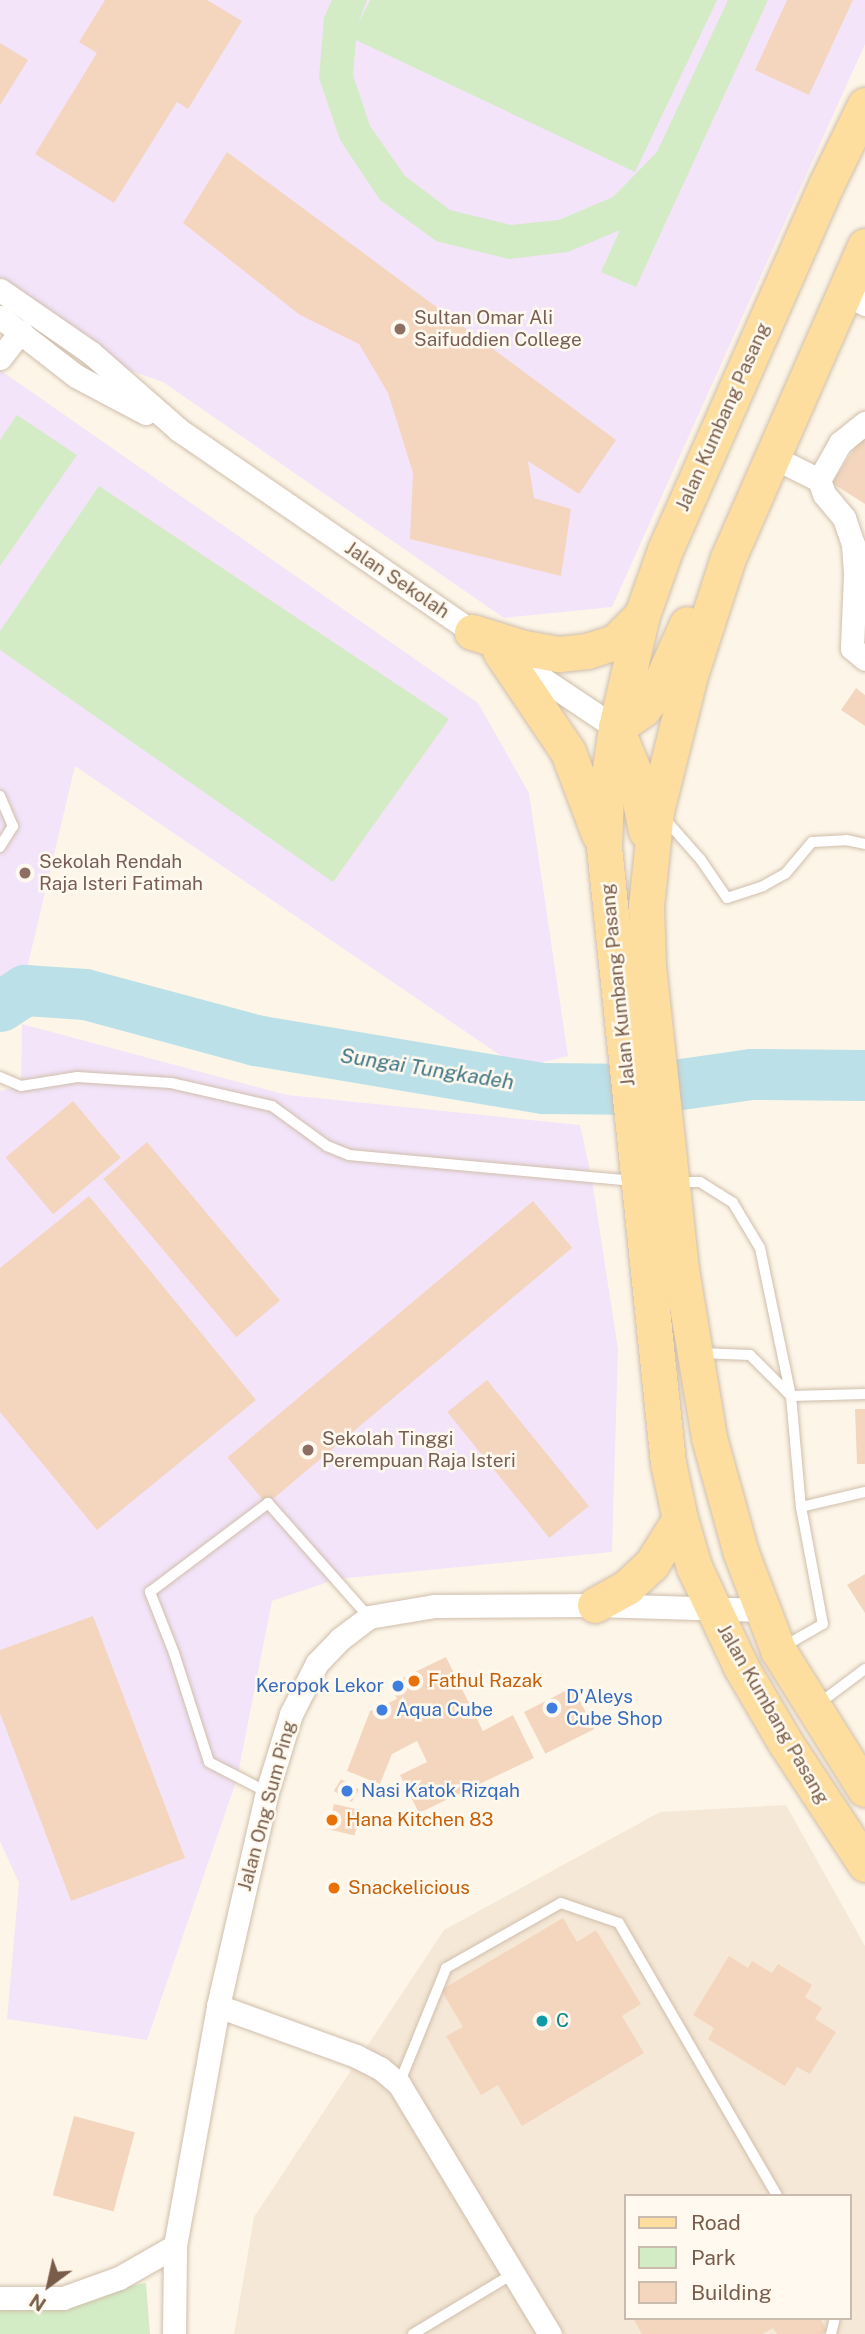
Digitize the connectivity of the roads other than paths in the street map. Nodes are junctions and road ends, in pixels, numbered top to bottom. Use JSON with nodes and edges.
{"nodes":[{"id":1,"x":865,"y":105,"type":"edge"},
{"id":2,"x":865,"y":246,"type":"edge"},
{"id":3,"x":0,"y":290,"type":"edge"},
{"id":4,"x":855,"y":298,"type":"edge"},
{"id":5,"x":0,"y":317,"type":"edge"},
{"id":6,"x":21,"y":331,"type":"junction"},
{"id":7,"x":0,"y":358,"type":"edge"},
{"id":8,"x":865,"y":423,"type":"edge"},
{"id":9,"x":179,"y":430,"type":"junction"},
{"id":10,"x":773,"y":457,"type":"junction"},
{"id":11,"x":819,"y":480,"type":"junction"},
{"id":12,"x":728,"y":558,"type":"junction"},
{"id":13,"x":642,"y":615,"type":"junction"},
{"id":14,"x":486,"y":641,"type":"junction"},
{"id":15,"x":865,"y":659,"type":"edge"},
{"id":16,"x":616,"y":728,"type":"junction"},
{"id":17,"x":0,"y":796,"type":"edge"},
{"id":18,"x":656,"y":811,"type":"junction"},
{"id":19,"x":865,"y":844,"type":"edge"},
{"id":20,"x":0,"y":847,"type":"edge"},
{"id":21,"x":604,"y":847,"type":"junction"},
{"id":22,"x":650,"y":856,"type":"junction"},
{"id":23,"x":639,"y":1027,"type":"junction"},
{"id":24,"x":0,"y":1077,"type":"edge"},
{"id":25,"x":653,"y":1168,"type":"junction"},
{"id":26,"x":693,"y":1353,"type":"junction"},
{"id":27,"x":865,"y":1394,"type":"edge"},
{"id":28,"x":791,"y":1396,"type":"junction"},
{"id":29,"x":865,"y":1492,"type":"edge"},
{"id":30,"x":801,"y":1507,"type":"junction"},
{"id":31,"x":680,"y":1519,"type":"junction"},
{"id":32,"x":595,"y":1605,"type":"junction"},
{"id":33,"x":712,"y":1608,"type":"junction"},
{"id":34,"x":763,"y":1610,"type":"junction"},
{"id":35,"x":369,"y":1617,"type":"junction"},
{"id":36,"x":778,"y":1650,"type":"junction"},
{"id":37,"x":865,"y":1669,"type":"edge"},
{"id":38,"x":815,"y":1706,"type":"junction"},
{"id":39,"x":865,"y":1789,"type":"edge"},
{"id":40,"x":268,"y":1793,"type":"junction"},
{"id":41,"x":865,"y":1864,"type":"edge"},
{"id":42,"x":218,"y":2006,"type":"junction"},
{"id":43,"x":399,"y":2084,"type":"junction"},
{"id":44,"x":776,"y":2194,"type":"edge"},
{"id":45,"x":174,"y":2246,"type":"junction"},
{"id":46,"x":514,"y":2273,"type":"junction"},
{"id":47,"x":0,"y":2298,"type":"edge"},
{"id":48,"x":174,"y":2334,"type":"edge"},
{"id":49,"x":413,"y":2334,"type":"edge"},
{"id":50,"x":550,"y":2334,"type":"edge"}],
"edges":[{"from":1,"to":13,"type":"main road","name":"Jalan Kumbang Pasang"},
{"from":2,"to":4,"type":"main road","name":"Jalan Kumbang Pasang"},
{"from":3,"to":9,"type":"street","name":"Jalan Sekolah"},
{"from":4,"to":10,"type":"main road","name":"Jalan Kumbang Pasang"},
{"from":5,"to":6,"type":"street","name":"Jalan Sekolah"},
{"from":6,"to":7,"type":"street"},
{"from":6,"to":9,"type":"street","name":"Jalan Sekolah"},
{"from":8,"to":11,"type":"street"},
{"from":9,"to":14,"type":"street","name":"Jalan Sekolah"},
{"from":10,"to":11,"type":"street"},
{"from":10,"to":12,"type":"main road","name":"Jalan Kumbang Pasang"},
{"from":11,"to":15,"type":"street"},
{"from":12,"to":16,"type":"main road"},
{"from":12,"to":18,"type":"main road","name":"Jalan Kumbang Pasang"},
{"from":13,"to":14,"type":"main road"},
{"from":13,"to":16,"type":"main road","name":"Jalan Kumbang Pasang"},
{"from":14,"to":16,"type":"street","name":"Jalan Sekolah"},
{"from":14,"to":21,"type":"main road"},
{"from":16,"to":21,"type":"main road","name":"Jalan Kumbang Pasang"},
{"from":16,"to":22,"type":"main road"},
{"from":17,"to":20,"type":"lane"},
{"from":18,"to":19,"type":"lane"},
{"from":18,"to":22,"type":"main road","name":"Jalan Kumbang Pasang"},
{"from":21,"to":23,"type":"main road","name":"Jalan Kumbang Pasang"},
{"from":22,"to":23,"type":"main road","name":"Jalan Kumbang Pasang"},
{"from":23,"to":25,"type":"main road","name":"Jalan Kumbang Pasang"},
{"from":24,"to":25,"type":"lane"},
{"from":25,"to":26,"type":"main road","name":"Jalan Kumbang Pasang"},
{"from":25,"to":28,"type":"lane"},
{"from":25,"to":31,"type":"main road","name":"Jalan Kumbang Pasang"},
{"from":26,"to":28,"type":"lane"},
{"from":26,"to":34,"type":"main road","name":"Jalan Kumbang Pasang"},
{"from":27,"to":28,"type":"lane"},
{"from":28,"to":30,"type":"lane"},
{"from":29,"to":30,"type":"lane"},
{"from":30,"to":36,"type":"lane"},
{"from":31,"to":32,"type":"main road"},
{"from":31,"to":33,"type":"main road","name":"Jalan Kumbang Pasang"},
{"from":32,"to":33,"type":"street"},
{"from":32,"to":35,"type":"street"},
{"from":33,"to":34,"type":"street"},
{"from":33,"to":41,"type":"main road","name":"Jalan Kumbang Pasang"},
{"from":34,"to":36,"type":"main road","name":"Jalan Kumbang Pasang"},
{"from":35,"to":40,"type":"street","name":"Jalan Ong Sum Ping"},
{"from":35,"to":40,"type":"lane"},
{"from":36,"to":38,"type":"main road","name":"Jalan Kumbang Pasang"},
{"from":37,"to":38,"type":"lane"},
{"from":38,"to":39,"type":"main road","name":"Jalan Kumbang Pasang"},
{"from":40,"to":42,"type":"street","name":"Jalan Ong Sum Ping"},
{"from":42,"to":43,"type":"street"},
{"from":42,"to":45,"type":"street","name":"Jalan Ong Sum Ping"},
{"from":43,"to":44,"type":"lane"},
{"from":43,"to":46,"type":"street"},
{"from":45,"to":47,"type":"street"},
{"from":45,"to":48,"type":"street","name":"Jalan Ong Sum Ping"},
{"from":46,"to":49,"type":"lane"},
{"from":46,"to":50,"type":"street"}]}
